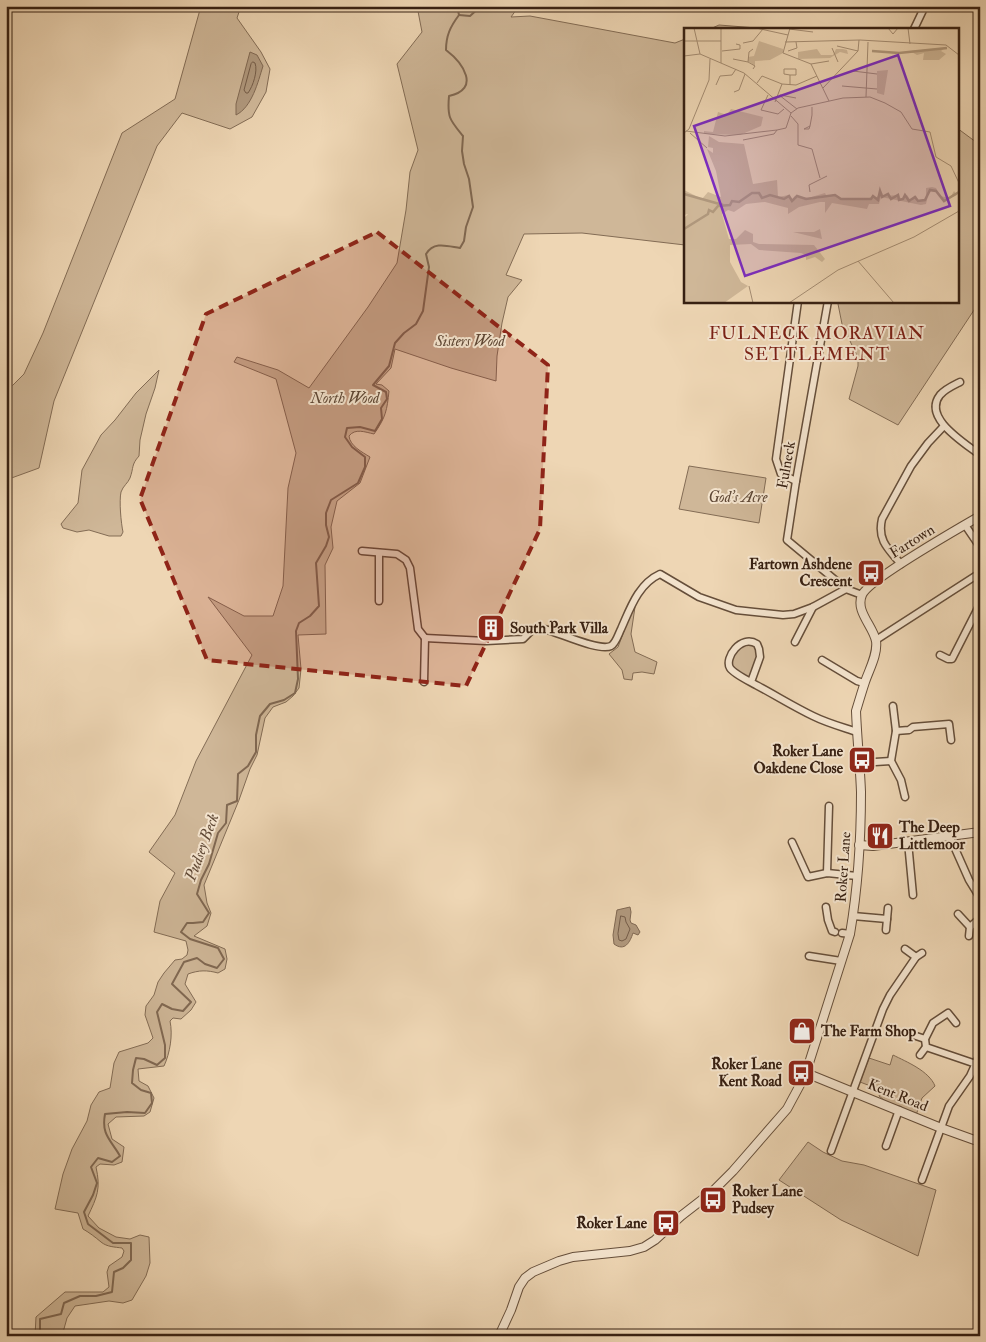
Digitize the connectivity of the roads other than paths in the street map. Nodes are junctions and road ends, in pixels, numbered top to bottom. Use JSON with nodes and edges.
{"nodes":[{"id":1,"x":925,"y":6,"type":"edge"},
{"id":2,"x":914,"y":28,"type":"edge"},
{"id":3,"x":798,"y":302,"type":"edge"},
{"id":4,"x":828,"y":302,"type":"edge"},
{"id":5,"x":960,"y":382,"type":"dead end"},
{"id":6,"x":944,"y":426,"type":"junction"},
{"id":7,"x":980,"y":455,"type":"edge"},
{"id":8,"x":796,"y":481,"type":"junction"},
{"id":9,"x":980,"y":516,"type":"edge"},
{"id":10,"x":965,"y":524,"type":"junction"},
{"id":11,"x":980,"y":547,"type":"edge"},
{"id":12,"x":362,"y":551,"type":"dead end"},
{"id":13,"x":379,"y":553,"type":"junction"},
{"id":14,"x":901,"y":564,"type":"junction"},
{"id":15,"x":980,"y":573,"type":"edge"},
{"id":16,"x":846,"y":589,"type":"junction"},
{"id":17,"x":862,"y":595,"type":"junction"},
{"id":18,"x":378,"y":601,"type":"dead end"},
{"id":19,"x":980,"y":604,"type":"edge"},
{"id":20,"x":813,"y":607,"type":"junction"},
{"id":21,"x":425,"y":638,"type":"junction"},
{"id":22,"x":876,"y":640,"type":"junction"},
{"id":23,"x":795,"y":642,"type":"dead end"},
{"id":24,"x":940,"y":655,"type":"dead end"},
{"id":25,"x":822,"y":660,"type":"dead end"},
{"id":26,"x":424,"y":682,"type":"dead end"},
{"id":27,"x":751,"y":682,"type":"junction"},
{"id":28,"x":864,"y":683,"type":"junction"},
{"id":29,"x":893,"y":706,"type":"dead end"},
{"id":30,"x":896,"y":731,"type":"junction"},
{"id":31,"x":857,"y":732,"type":"junction"},
{"id":32,"x":951,"y":740,"type":"dead end"},
{"id":33,"x":892,"y":761,"type":"junction"},
{"id":34,"x":859,"y":763,"type":"junction"},
{"id":35,"x":905,"y":797,"type":"dead end"},
{"id":36,"x":830,"y":806,"type":"dead end"},
{"id":37,"x":980,"y":832,"type":"edge"},
{"id":38,"x":949,"y":836,"type":"junction"},
{"id":39,"x":792,"y":842,"type":"dead end"},
{"id":40,"x":908,"y":842,"type":"junction"},
{"id":41,"x":859,"y":846,"type":"junction"},
{"id":42,"x":827,"y":873,"type":"junction"},
{"id":43,"x":857,"y":876,"type":"junction"},
{"id":44,"x":913,"y":894,"type":"dead end"},
{"id":45,"x":980,"y":898,"type":"edge"},
{"id":46,"x":826,"y":907,"type":"dead end"},
{"id":47,"x":888,"y":908,"type":"dead end"},
{"id":48,"x":958,"y":914,"type":"dead end"},
{"id":49,"x":853,"y":916,"type":"junction"},
{"id":50,"x":980,"y":918,"type":"edge"},
{"id":51,"x":887,"y":919,"type":"junction"},
{"id":52,"x":970,"y":926,"type":"junction"},
{"id":53,"x":886,"y":930,"type":"dead end"},
{"id":54,"x":842,"y":933,"type":"junction"},
{"id":55,"x":969,"y":936,"type":"dead end"},
{"id":56,"x":905,"y":949,"type":"dead end"},
{"id":57,"x":810,"y":956,"type":"dead end"},
{"id":58,"x":841,"y":961,"type":"junction"},
{"id":59,"x":956,"y":1023,"type":"dead end"},
{"id":60,"x":907,"y":1034,"type":"dead end"},
{"id":61,"x":925,"y":1039,"type":"junction"},
{"id":62,"x":926,"y":1047,"type":"junction"},
{"id":63,"x":980,"y":1054,"type":"edge"},
{"id":64,"x":920,"y":1055,"type":"dead end"},
{"id":65,"x":976,"y":1064,"type":"junction"},
{"id":66,"x":806,"y":1074,"type":"junction"},
{"id":67,"x":852,"y":1092,"type":"junction"},
{"id":68,"x":899,"y":1110,"type":"junction"},
{"id":69,"x":941,"y":1128,"type":"junction"},
{"id":70,"x":980,"y":1142,"type":"edge"},
{"id":71,"x":886,"y":1146,"type":"dead end"},
{"id":72,"x":831,"y":1151,"type":"dead end"},
{"id":73,"x":922,"y":1180,"type":"dead end"},
{"id":74,"x":499,"y":1336,"type":"edge"}],
"edges":[{"from":1,"to":2,"type":"street"},
{"from":3,"to":8,"type":"street"},
{"from":4,"to":8,"type":"street","name":"Fulneck"},
{"from":5,"to":6,"type":"street"},
{"from":6,"to":7,"type":"street"},
{"from":6,"to":14,"type":"street"},
{"from":8,"to":16,"type":"street","name":"Fulneck"},
{"from":9,"to":10,"type":"street","name":"Fartown"},
{"from":10,"to":11,"type":"street"},
{"from":10,"to":14,"type":"street","name":"Fartown"},
{"from":12,"to":13,"type":"street"},
{"from":13,"to":18,"type":"street"},
{"from":13,"to":21,"type":"street"},
{"from":14,"to":17,"type":"street","name":"Fartown"},
{"from":15,"to":22,"type":"street"},
{"from":16,"to":17,"type":"street","name":"Fulneck"},
{"from":16,"to":20,"type":"street"},
{"from":17,"to":22,"type":"street"},
{"from":19,"to":24,"type":"street"},
{"from":20,"to":21,"type":"street"},
{"from":20,"to":23,"type":"street"},
{"from":21,"to":26,"type":"street"},
{"from":22,"to":28,"type":"street","name":"Roker Lane"},
{"from":25,"to":28,"type":"street"},
{"from":27,"to":27,"type":"street"},
{"from":27,"to":31,"type":"street"},
{"from":28,"to":31,"type":"street","name":"Roker Lane"},
{"from":29,"to":30,"type":"street"},
{"from":30,"to":32,"type":"street"},
{"from":30,"to":33,"type":"street"},
{"from":31,"to":34,"type":"street","name":"Roker Lane"},
{"from":33,"to":34,"type":"street"},
{"from":33,"to":35,"type":"street"},
{"from":34,"to":41,"type":"street","name":"Roker Lane"},
{"from":36,"to":42,"type":"street"},
{"from":37,"to":38,"type":"street"},
{"from":38,"to":40,"type":"street"},
{"from":38,"to":45,"type":"street"},
{"from":39,"to":42,"type":"street"},
{"from":40,"to":41,"type":"street"},
{"from":40,"to":44,"type":"street"},
{"from":41,"to":43,"type":"street","name":"Roker Lane"},
{"from":42,"to":43,"type":"street"},
{"from":43,"to":49,"type":"street","name":"Roker Lane"},
{"from":46,"to":54,"type":"street"},
{"from":47,"to":51,"type":"street"},
{"from":48,"to":52,"type":"street"},
{"from":49,"to":51,"type":"street"},
{"from":49,"to":54,"type":"street","name":"Roker Lane"},
{"from":50,"to":52,"type":"street"},
{"from":51,"to":53,"type":"street"},
{"from":52,"to":55,"type":"street"},
{"from":54,"to":58,"type":"street","name":"Roker Lane"},
{"from":56,"to":67,"type":"street"},
{"from":57,"to":58,"type":"street"},
{"from":58,"to":66,"type":"street","name":"Roker Lane"},
{"from":59,"to":61,"type":"street"},
{"from":60,"to":61,"type":"street"},
{"from":61,"to":62,"type":"street"},
{"from":62,"to":64,"type":"street"},
{"from":62,"to":65,"type":"street"},
{"from":63,"to":65,"type":"street"},
{"from":65,"to":69,"type":"street"},
{"from":66,"to":67,"type":"street","name":"Kent Road"},
{"from":66,"to":74,"type":"street","name":"Roker Lane"},
{"from":67,"to":68,"type":"street","name":"Kent Road"},
{"from":67,"to":72,"type":"street"},
{"from":68,"to":69,"type":"street","name":"Kent Road"},
{"from":68,"to":71,"type":"street"},
{"from":69,"to":70,"type":"street","name":"Kent Road"},
{"from":69,"to":73,"type":"street"}]}
